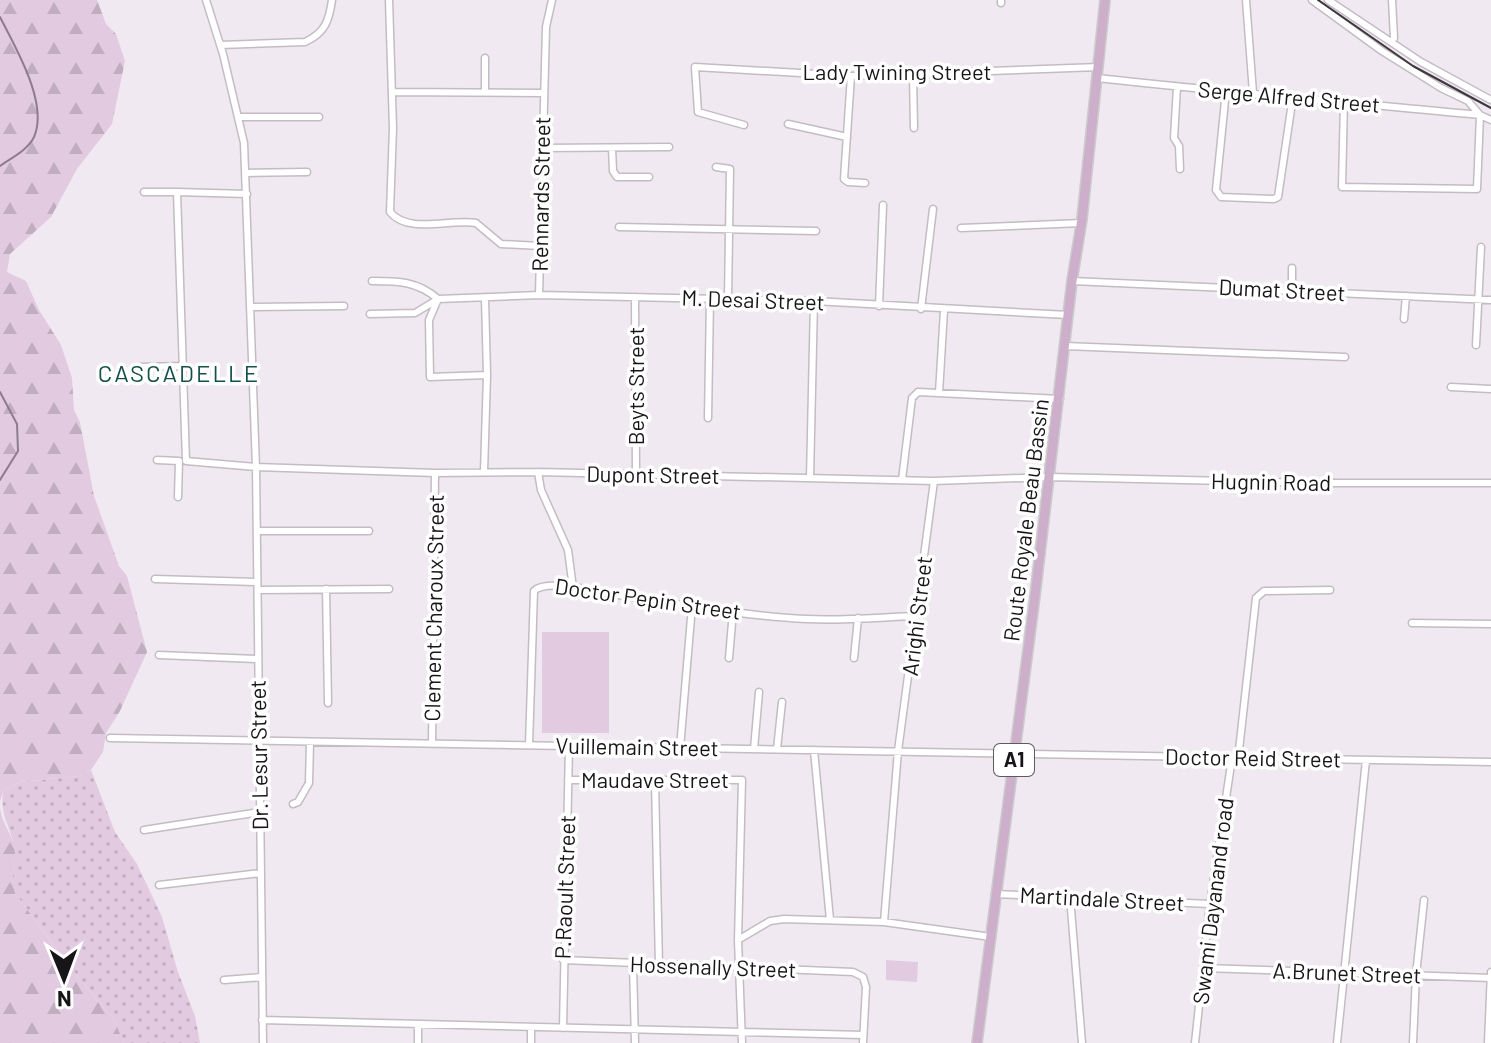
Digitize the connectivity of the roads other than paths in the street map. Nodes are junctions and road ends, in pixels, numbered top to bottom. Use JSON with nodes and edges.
{"nodes":[{"id":1,"x":206,"y":0,"type":"edge"},
{"id":2,"x":332,"y":0,"type":"edge"},
{"id":3,"x":389,"y":0,"type":"edge"},
{"id":4,"x":552,"y":0,"type":"edge"},
{"id":5,"x":1105,"y":0,"type":"edge"},
{"id":6,"x":1246,"y":0,"type":"edge"},
{"id":7,"x":1312,"y":0,"type":"edge"},
{"id":8,"x":1328,"y":0,"type":"edge"},
{"id":9,"x":1392,"y":0,"type":"edge"},
{"id":10,"x":1394,"y":38,"type":"dead end"},
{"id":11,"x":220,"y":45,"type":"junction"},
{"id":12,"x":485,"y":58,"type":"dead end"},
{"id":13,"x":1098,"y":73,"type":"junction"},
{"id":14,"x":851,"y":76,"type":"junction"},
{"id":15,"x":913,"y":76,"type":"junction"},
{"id":16,"x":1177,"y":87,"type":"junction"},
{"id":17,"x":1226,"y":91,"type":"junction"},
{"id":18,"x":392,"y":92,"type":"junction"},
{"id":19,"x":485,"y":92,"type":"junction"},
{"id":20,"x":543,"y":93,"type":"junction"},
{"id":21,"x":1253,"y":93,"type":"junction"},
{"id":22,"x":1293,"y":96,"type":"junction"},
{"id":23,"x":1491,"y":100,"type":"edge"},
{"id":24,"x":1344,"y":101,"type":"junction"},
{"id":25,"x":1480,"y":115,"type":"junction"},
{"id":26,"x":239,"y":117,"type":"junction"},
{"id":27,"x":319,"y":117,"type":"dead end"},
{"id":28,"x":1491,"y":120,"type":"edge"},
{"id":29,"x":788,"y":124,"type":"dead end"},
{"id":30,"x":744,"y":125,"type":"dead end"},
{"id":31,"x":914,"y":128,"type":"dead end"},
{"id":32,"x":847,"y":137,"type":"junction"},
{"id":33,"x":669,"y":147,"type":"dead end"},
{"id":34,"x":543,"y":148,"type":"junction"},
{"id":35,"x":612,"y":148,"type":"junction"},
{"id":36,"x":716,"y":167,"type":"dead end"},
{"id":37,"x":1180,"y":169,"type":"dead end"},
{"id":38,"x":307,"y":172,"type":"dead end"},
{"id":39,"x":246,"y":173,"type":"junction"},
{"id":40,"x":649,"y":177,"type":"dead end"},
{"id":41,"x":865,"y":183,"type":"dead end"},
{"id":42,"x":144,"y":192,"type":"dead end"},
{"id":43,"x":177,"y":192,"type":"junction"},
{"id":44,"x":247,"y":194,"type":"junction"},
{"id":45,"x":883,"y":205,"type":"dead end"},
{"id":46,"x":933,"y":209,"type":"dead end"},
{"id":47,"x":1082,"y":223,"type":"junction"},
{"id":48,"x":619,"y":227,"type":"dead end"},
{"id":49,"x":961,"y":228,"type":"dead end"},
{"id":50,"x":728,"y":231,"type":"junction"},
{"id":51,"x":816,"y":231,"type":"dead end"},
{"id":52,"x":540,"y":246,"type":"junction"},
{"id":53,"x":1481,"y":247,"type":"dead end"},
{"id":54,"x":1292,"y":268,"type":"dead end"},
{"id":55,"x":372,"y":281,"type":"dead end"},
{"id":56,"x":1072,"y":281,"type":"junction"},
{"id":57,"x":1292,"y":290,"type":"junction"},
{"id":58,"x":539,"y":295,"type":"junction"},
{"id":59,"x":1406,"y":296,"type":"junction"},
{"id":60,"x":635,"y":297,"type":"junction"},
{"id":61,"x":485,"y":298,"type":"junction"},
{"id":62,"x":438,"y":299,"type":"junction"},
{"id":63,"x":710,"y":299,"type":"junction"},
{"id":64,"x":728,"y":299,"type":"junction"},
{"id":65,"x":1477,"y":299,"type":"junction"},
{"id":66,"x":1491,"y":300,"type":"edge"},
{"id":67,"x":814,"y":301,"type":"junction"},
{"id":68,"x":344,"y":306,"type":"dead end"},
{"id":69,"x":879,"y":306,"type":"junction"},
{"id":70,"x":251,"y":307,"type":"junction"},
{"id":71,"x":921,"y":309,"type":"junction"},
{"id":72,"x":944,"y":310,"type":"junction"},
{"id":73,"x":370,"y":314,"type":"dead end"},
{"id":74,"x":1068,"y":315,"type":"junction"},
{"id":75,"x":1404,"y":319,"type":"dead end"},
{"id":76,"x":1476,"y":345,"type":"dead end"},
{"id":77,"x":1065,"y":346,"type":"junction"},
{"id":78,"x":1345,"y":357,"type":"dead end"},
{"id":79,"x":183,"y":366,"type":"junction"},
{"id":80,"x":140,"y":367,"type":"dead end"},
{"id":81,"x":487,"y":375,"type":"junction"},
{"id":82,"x":1451,"y":387,"type":"dead end"},
{"id":83,"x":1491,"y":389,"type":"edge"},
{"id":84,"x":939,"y":393,"type":"junction"},
{"id":85,"x":1060,"y":399,"type":"junction"},
{"id":86,"x":708,"y":418,"type":"dead end"},
{"id":87,"x":157,"y":460,"type":"dead end"},
{"id":88,"x":182,"y":461,"type":"junction"},
{"id":89,"x":256,"y":467,"type":"junction"},
{"id":90,"x":484,"y":472,"type":"junction"},
{"id":91,"x":538,"y":472,"type":"junction"},
{"id":92,"x":435,"y":473,"type":"junction"},
{"id":93,"x":636,"y":475,"type":"junction"},
{"id":94,"x":1050,"y":477,"type":"junction"},
{"id":95,"x":810,"y":478,"type":"junction"},
{"id":96,"x":902,"y":480,"type":"junction"},
{"id":97,"x":934,"y":481,"type":"junction"},
{"id":98,"x":1491,"y":483,"type":"edge"},
{"id":99,"x":178,"y":497,"type":"dead end"},
{"id":100,"x":257,"y":531,"type":"junction"},
{"id":101,"x":369,"y":531,"type":"dead end"},
{"id":102,"x":155,"y":579,"type":"dead end"},
{"id":103,"x":258,"y":586,"type":"junction"},
{"id":104,"x":573,"y":588,"type":"junction"},
{"id":105,"x":326,"y":589,"type":"junction"},
{"id":106,"x":389,"y":589,"type":"dead end"},
{"id":107,"x":1330,"y":590,"type":"dead end"},
{"id":108,"x":692,"y":606,"type":"junction"},
{"id":109,"x":733,"y":611,"type":"junction"},
{"id":110,"x":917,"y":616,"type":"junction"},
{"id":111,"x":858,"y":618,"type":"junction"},
{"id":112,"x":1412,"y":623,"type":"dead end"},
{"id":113,"x":1491,"y":624,"type":"edge"},
{"id":114,"x":159,"y":655,"type":"dead end"},
{"id":115,"x":729,"y":658,"type":"dead end"},
{"id":116,"x":854,"y":658,"type":"dead end"},
{"id":117,"x":258,"y":659,"type":"junction"},
{"id":118,"x":759,"y":692,"type":"dead end"},
{"id":119,"x":782,"y":702,"type":"dead end"},
{"id":120,"x":328,"y":703,"type":"dead end"},
{"id":121,"x":110,"y":738,"type":"dead end"},
{"id":122,"x":259,"y":741,"type":"junction"},
{"id":123,"x":310,"y":742,"type":"junction"},
{"id":124,"x":432,"y":744,"type":"junction"},
{"id":125,"x":529,"y":745,"type":"junction"},
{"id":126,"x":569,"y":746,"type":"junction"},
{"id":127,"x":680,"y":748,"type":"junction"},
{"id":128,"x":754,"y":749,"type":"junction"},
{"id":129,"x":777,"y":749,"type":"junction"},
{"id":130,"x":814,"y":750,"type":"junction"},
{"id":131,"x":898,"y":751,"type":"junction"},
{"id":132,"x":1015,"y":753,"type":"junction"},
{"id":133,"x":1235,"y":758,"type":"junction"},
{"id":134,"x":1366,"y":760,"type":"junction"},
{"id":135,"x":1491,"y":762,"type":"edge"},
{"id":136,"x":568,"y":780,"type":"junction"},
{"id":137,"x":655,"y":781,"type":"junction"},
{"id":138,"x":293,"y":804,"type":"dead end"},
{"id":139,"x":260,"y":812,"type":"junction"},
{"id":140,"x":144,"y":830,"type":"dead end"},
{"id":141,"x":261,"y":873,"type":"junction"},
{"id":142,"x":159,"y":885,"type":"dead end"},
{"id":143,"x":995,"y":894,"type":"junction"},
{"id":144,"x":1070,"y":897,"type":"junction"},
{"id":145,"x":1424,"y":900,"type":"dead end"},
{"id":146,"x":1210,"y":904,"type":"junction"},
{"id":147,"x":830,"y":920,"type":"junction"},
{"id":148,"x":884,"y":922,"type":"junction"},
{"id":149,"x":991,"y":937,"type":"junction"},
{"id":150,"x":738,"y":940,"type":"junction"},
{"id":151,"x":563,"y":960,"type":"junction"},
{"id":152,"x":633,"y":964,"type":"junction"},
{"id":153,"x":659,"y":966,"type":"junction"},
{"id":154,"x":739,"y":967,"type":"junction"},
{"id":155,"x":1204,"y":968,"type":"junction"},
{"id":156,"x":1343,"y":973,"type":"junction"},
{"id":157,"x":1416,"y":975,"type":"junction"},
{"id":158,"x":1491,"y":975,"type":"edge"},
{"id":159,"x":262,"y":977,"type":"junction"},
{"id":160,"x":224,"y":980,"type":"dead end"},
{"id":161,"x":262,"y":1020,"type":"junction"},
{"id":162,"x":418,"y":1024,"type":"junction"},
{"id":163,"x":531,"y":1027,"type":"junction"},
{"id":164,"x":563,"y":1028,"type":"junction"},
{"id":165,"x":634,"y":1029,"type":"junction"},
{"id":166,"x":741,"y":1032,"type":"junction"},
{"id":167,"x":863,"y":1039,"type":"edge"},
{"id":168,"x":263,"y":1043,"type":"edge"},
{"id":169,"x":418,"y":1043,"type":"edge"},
{"id":170,"x":531,"y":1043,"type":"edge"},
{"id":171,"x":635,"y":1043,"type":"edge"},
{"id":172,"x":742,"y":1043,"type":"edge"},
{"id":173,"x":977,"y":1043,"type":"edge"},
{"id":174,"x":1082,"y":1043,"type":"edge"},
{"id":175,"x":1195,"y":1043,"type":"edge"},
{"id":176,"x":1337,"y":1043,"type":"edge"},
{"id":177,"x":1413,"y":1043,"type":"edge"},
{"id":178,"x":1488,"y":1043,"type":"edge"}],
"edges":[{"from":1,"to":11,"type":"street","name":"Dr. Lesur Street"},
{"from":2,"to":11,"type":"street"},
{"from":3,"to":18,"type":"street"},
{"from":4,"to":20,"type":"street","name":"Rennards Street"},
{"from":5,"to":13,"type":"main road","name":"Route Royale Beau Bassin","number":"A1"},
{"from":6,"to":21,"type":"street"},
{"from":7,"to":25,"type":"street"},
{"from":8,"to":23,"type":"street"},
{"from":9,"to":10,"type":"street"},
{"from":11,"to":26,"type":"street","name":"Dr. Lesur Street"},
{"from":12,"to":19,"type":"street"},
{"from":13,"to":15,"type":"street","name":"Lady Twining Street"},
{"from":13,"to":16,"type":"street","name":"Serge Alfred Street"},
{"from":13,"to":47,"type":"main road","name":"Route Royale Beau Bassin","number":"A1"},
{"from":14,"to":15,"type":"street","name":"Lady Twining Street"},
{"from":14,"to":30,"type":"street","name":"Lady Twining Street"},
{"from":14,"to":32,"type":"street"},
{"from":15,"to":31,"type":"street"},
{"from":16,"to":17,"type":"street","name":"Serge Alfred Street"},
{"from":16,"to":37,"type":"street"},
{"from":17,"to":21,"type":"street","name":"Serge Alfred Street"},
{"from":17,"to":22,"type":"street"},
{"from":18,"to":19,"type":"street"},
{"from":18,"to":52,"type":"street"},
{"from":19,"to":20,"type":"street"},
{"from":20,"to":34,"type":"street","name":"Rennards Street"},
{"from":21,"to":22,"type":"street","name":"Serge Alfred Street"},
{"from":22,"to":24,"type":"street","name":"Serge Alfred Street"},
{"from":24,"to":25,"type":"street","name":"Serge Alfred Street"},
{"from":24,"to":25,"type":"street"},
{"from":25,"to":28,"type":"street"},
{"from":26,"to":27,"type":"street"},
{"from":26,"to":39,"type":"street","name":"Dr. Lesur Street"},
{"from":29,"to":32,"type":"street"},
{"from":32,"to":41,"type":"street"},
{"from":33,"to":35,"type":"street"},
{"from":34,"to":35,"type":"street"},
{"from":34,"to":52,"type":"street","name":"Rennards Street"},
{"from":35,"to":40,"type":"street"},
{"from":36,"to":50,"type":"street"},
{"from":38,"to":39,"type":"street"},
{"from":39,"to":44,"type":"street","name":"Dr. Lesur Street"},
{"from":42,"to":43,"type":"street"},
{"from":43,"to":44,"type":"street"},
{"from":43,"to":79,"type":"street"},
{"from":44,"to":70,"type":"street","name":"Dr. Lesur Street"},
{"from":45,"to":69,"type":"street"},
{"from":46,"to":71,"type":"street"},
{"from":47,"to":49,"type":"street"},
{"from":47,"to":56,"type":"main road","name":"Route Royale Beau Bassin","number":"A1"},
{"from":48,"to":50,"type":"street"},
{"from":50,"to":51,"type":"street"},
{"from":50,"to":64,"type":"street"},
{"from":52,"to":58,"type":"street","name":"Rennards Street"},
{"from":53,"to":65,"type":"street"},
{"from":54,"to":57,"type":"street"},
{"from":55,"to":62,"type":"street"},
{"from":56,"to":57,"type":"street","name":"Dumat Street"},
{"from":56,"to":74,"type":"main road","name":"Route Royale Beau Bassin","number":"A1"},
{"from":57,"to":59,"type":"street","name":"Dumat Street"},
{"from":58,"to":60,"type":"street","name":"M. Desai Street"},
{"from":58,"to":61,"type":"street","name":"M. Desai Street"},
{"from":59,"to":65,"type":"street","name":"Dumat Street"},
{"from":59,"to":75,"type":"street"},
{"from":60,"to":63,"type":"street","name":"M. Desai Street"},
{"from":60,"to":93,"type":"street","name":"Beyts Street"},
{"from":61,"to":62,"type":"street","name":"M. Desai Street"},
{"from":61,"to":81,"type":"street"},
{"from":62,"to":73,"type":"street"},
{"from":62,"to":81,"type":"street"},
{"from":63,"to":64,"type":"street","name":"M. Desai Street"},
{"from":63,"to":86,"type":"street"},
{"from":64,"to":67,"type":"street","name":"M. Desai Street"},
{"from":65,"to":66,"type":"street","name":"Dumat Street"},
{"from":65,"to":76,"type":"street"},
{"from":67,"to":69,"type":"street","name":"M. Desai Street"},
{"from":67,"to":95,"type":"street"},
{"from":68,"to":70,"type":"street"},
{"from":69,"to":71,"type":"street","name":"M. Desai Street"},
{"from":70,"to":89,"type":"street","name":"Dr. Lesur Street"},
{"from":71,"to":72,"type":"street","name":"M. Desai Street"},
{"from":72,"to":74,"type":"street","name":"M. Desai Street"},
{"from":72,"to":84,"type":"street"},
{"from":74,"to":77,"type":"main road","name":"Route Royale Beau Bassin","number":"A1"},
{"from":77,"to":78,"type":"street"},
{"from":77,"to":85,"type":"main road","name":"Route Royale Beau Bassin","number":"A1"},
{"from":79,"to":80,"type":"street"},
{"from":79,"to":88,"type":"street"},
{"from":81,"to":90,"type":"street"},
{"from":82,"to":83,"type":"street"},
{"from":84,"to":85,"type":"street"},
{"from":84,"to":96,"type":"street"},
{"from":85,"to":94,"type":"main road","name":"Route Royale Beau Bassin","number":"A1"},
{"from":87,"to":88,"type":"street","name":"Dupont Street"},
{"from":88,"to":89,"type":"street","name":"Dupont Street"},
{"from":88,"to":99,"type":"street"},
{"from":89,"to":92,"type":"street","name":"Dupont Street"},
{"from":89,"to":100,"type":"street","name":"Dr. Lesur Street"},
{"from":90,"to":91,"type":"street","name":"Dupont Street"},
{"from":90,"to":92,"type":"street","name":"Dupont Street"},
{"from":91,"to":93,"type":"street","name":"Dupont Street"},
{"from":91,"to":104,"type":"street"},
{"from":92,"to":124,"type":"street","name":"Clement Charoux Street"},
{"from":93,"to":95,"type":"street","name":"Dupont Street"},
{"from":94,"to":97,"type":"street","name":"Dupont Street"},
{"from":94,"to":98,"type":"street","name":"Hugnin Road"},
{"from":94,"to":132,"type":"main road","name":"Route Royale Beau Bassin","number":"A1"},
{"from":95,"to":96,"type":"street","name":"Dupont Street"},
{"from":96,"to":97,"type":"street","name":"Dupont Street"},
{"from":97,"to":110,"type":"street","name":"Arighi Street"},
{"from":100,"to":101,"type":"street"},
{"from":100,"to":103,"type":"street","name":"Dr. Lesur Street"},
{"from":102,"to":103,"type":"street"},
{"from":103,"to":105,"type":"street"},
{"from":103,"to":117,"type":"street","name":"Dr. Lesur Street"},
{"from":104,"to":108,"type":"street","name":"Doctor Pepin Street"},
{"from":104,"to":125,"type":"street","name":"Doctor Pepin Street"},
{"from":105,"to":106,"type":"street"},
{"from":105,"to":120,"type":"street"},
{"from":107,"to":133,"type":"street","name":"Swami Dayanand road"},
{"from":108,"to":109,"type":"street","name":"Doctor Pepin Street"},
{"from":108,"to":127,"type":"street"},
{"from":109,"to":111,"type":"street","name":"Doctor Pepin Street"},
{"from":109,"to":115,"type":"street"},
{"from":110,"to":111,"type":"street","name":"Doctor Pepin Street"},
{"from":110,"to":131,"type":"street","name":"Arighi Street"},
{"from":111,"to":116,"type":"street"},
{"from":112,"to":113,"type":"street"},
{"from":114,"to":117,"type":"street"},
{"from":117,"to":122,"type":"street","name":"Dr. Lesur Street"},
{"from":118,"to":128,"type":"street"},
{"from":119,"to":129,"type":"street"},
{"from":121,"to":122,"type":"street","name":"Vuillemain Street"},
{"from":122,"to":123,"type":"street","name":"Vuillemain Street"},
{"from":122,"to":139,"type":"street","name":"Dr. Lesur Street"},
{"from":123,"to":124,"type":"street","name":"Vuillemain Street"},
{"from":123,"to":138,"type":"street"},
{"from":124,"to":125,"type":"street","name":"Vuillemain Street"},
{"from":125,"to":126,"type":"street","name":"Vuillemain Street"},
{"from":126,"to":127,"type":"street","name":"Vuillemain Street"},
{"from":126,"to":136,"type":"street","name":"P.Raoult Street"},
{"from":127,"to":128,"type":"street","name":"Vuillemain Street"},
{"from":128,"to":129,"type":"street","name":"Vuillemain Street"},
{"from":129,"to":130,"type":"street","name":"Vuillemain Street"},
{"from":130,"to":131,"type":"street","name":"Vuillemain Street"},
{"from":130,"to":147,"type":"street"},
{"from":131,"to":132,"type":"street","name":"Vuillemain Street"},
{"from":131,"to":148,"type":"street","name":"Arighi Street"},
{"from":132,"to":133,"type":"street","name":"Doctor Reid Street"},
{"from":132,"to":143,"type":"main road","name":"Route Royale Beau Bassin","number":"A1"},
{"from":133,"to":134,"type":"street","name":"Doctor Reid Street"},
{"from":133,"to":146,"type":"street","name":"Swami Dayanand road"},
{"from":134,"to":135,"type":"street","name":"Doctor Reid Street"},
{"from":134,"to":156,"type":"street"},
{"from":136,"to":137,"type":"street","name":"Maudave Street"},
{"from":136,"to":151,"type":"street","name":"P.Raoult Street"},
{"from":137,"to":150,"type":"street","name":"Maudave Street"},
{"from":137,"to":153,"type":"street"},
{"from":139,"to":140,"type":"street"},
{"from":139,"to":141,"type":"street","name":"Dr. Lesur Street"},
{"from":141,"to":142,"type":"street"},
{"from":141,"to":159,"type":"street","name":"Dr. Lesur Street"},
{"from":143,"to":144,"type":"street","name":"Martindale Street"},
{"from":143,"to":149,"type":"main road","name":"Route Royale Beau Bassin","number":"A1"},
{"from":144,"to":146,"type":"street","name":"Martindale Street"},
{"from":144,"to":174,"type":"street"},
{"from":145,"to":157,"type":"street"},
{"from":146,"to":155,"type":"street","name":"Swami Dayanand road"},
{"from":147,"to":148,"type":"street"},
{"from":147,"to":150,"type":"street"},
{"from":148,"to":149,"type":"street"},
{"from":149,"to":173,"type":"main road","name":"Route Royale Beau Bassin","number":"A1"},
{"from":150,"to":154,"type":"street"},
{"from":151,"to":152,"type":"street","name":"Hossenally Street"},
{"from":151,"to":164,"type":"street","name":"P.Raoult Street"},
{"from":152,"to":153,"type":"street","name":"Hossenally Street"},
{"from":152,"to":165,"type":"street"},
{"from":153,"to":154,"type":"street","name":"Hossenally Street"},
{"from":154,"to":166,"type":"street"},
{"from":154,"to":167,"type":"street","name":"Hossenally Street"},
{"from":155,"to":156,"type":"street","name":"A.Brunet Street"},
{"from":155,"to":175,"type":"street","name":"Swami Dayanand road"},
{"from":156,"to":157,"type":"street","name":"A.Brunet Street"},
{"from":156,"to":176,"type":"street"},
{"from":157,"to":158,"type":"street","name":"A.Brunet Street"},
{"from":157,"to":177,"type":"street"},
{"from":158,"to":178,"type":"street"},
{"from":159,"to":160,"type":"street"},
{"from":159,"to":161,"type":"street","name":"Dr. Lesur Street"},
{"from":161,"to":162,"type":"street"},
{"from":161,"to":168,"type":"street","name":"Dr. Lesur Street"},
{"from":162,"to":163,"type":"street"},
{"from":162,"to":169,"type":"street"},
{"from":163,"to":164,"type":"street"},
{"from":163,"to":170,"type":"street"},
{"from":164,"to":165,"type":"street"},
{"from":165,"to":166,"type":"street"},
{"from":165,"to":171,"type":"street"},
{"from":166,"to":167,"type":"street"},
{"from":166,"to":172,"type":"street"}]}
